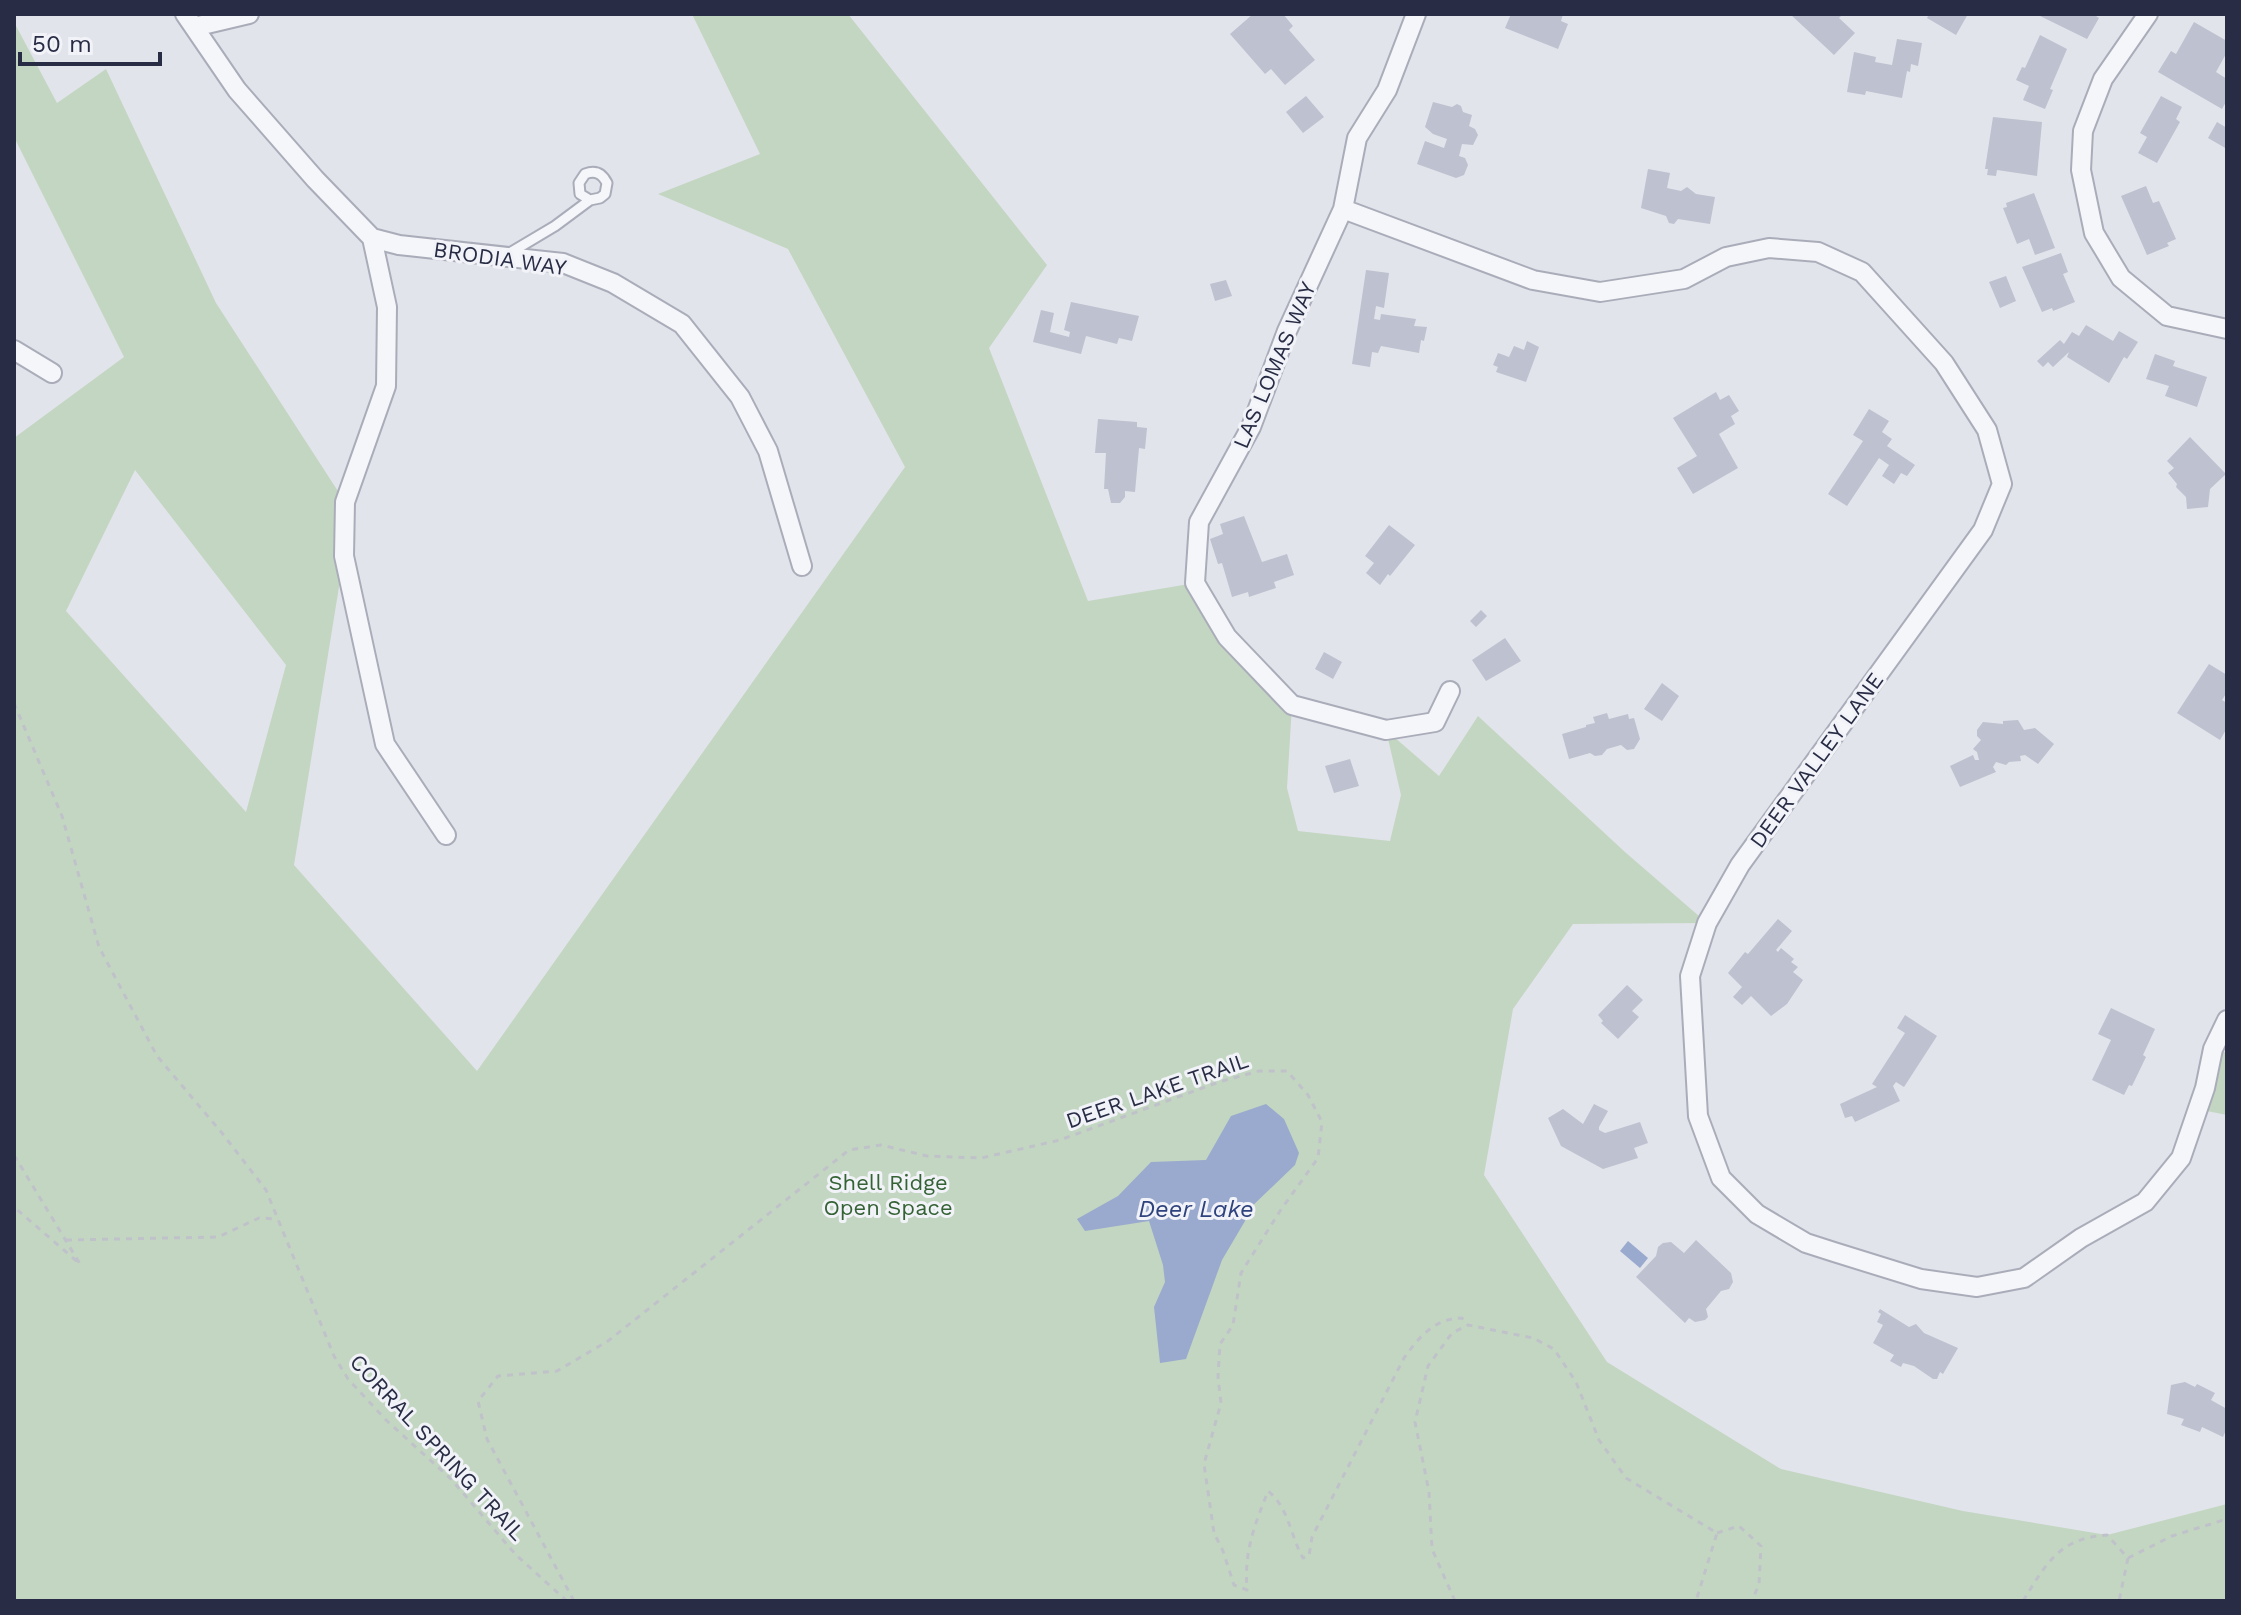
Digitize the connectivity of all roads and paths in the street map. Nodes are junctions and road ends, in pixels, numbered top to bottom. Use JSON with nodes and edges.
{"nodes":[{"id":1,"x":249,"y":14,"type":"edge"},
{"id":2,"x":1416,"y":14,"type":"edge"},
{"id":3,"x":2148,"y":14,"type":"edge"},
{"id":4,"x":189,"y":20,"type":"edge"},
{"id":5,"x":590,"y":200,"type":"dead end"},
{"id":6,"x":1343,"y":209,"type":"junction"},
{"id":7,"x":372,"y":238,"type":"junction"},
{"id":8,"x":507,"y":255,"type":"junction"},
{"id":9,"x":2227,"y":329,"type":"edge"},
{"id":10,"x":14,"y":350,"type":"edge"},
{"id":11,"x":52,"y":373,"type":"dead end"},
{"id":12,"x":802,"y":566,"type":"dead end"},
{"id":13,"x":1450,"y":691,"type":"dead end"},
{"id":14,"x":14,"y":703,"type":"edge"},
{"id":15,"x":446,"y":835,"type":"dead end"},
{"id":16,"x":2227,"y":1020,"type":"edge"},
{"id":17,"x":14,"y":1155,"type":"edge"},
{"id":18,"x":14,"y":1207,"type":"edge"},
{"id":19,"x":278,"y":1219,"type":"junction"},
{"id":20,"x":66,"y":1240,"type":"junction"},
{"id":21,"x":1468,"y":1325,"type":"junction"},
{"id":22,"x":2227,"y":1519,"type":"edge"},
{"id":23,"x":1717,"y":1533,"type":"junction"},
{"id":24,"x":2128,"y":1558,"type":"junction"},
{"id":25,"x":567,"y":1601,"type":"edge"},
{"id":26,"x":574,"y":1601,"type":"edge"},
{"id":27,"x":1455,"y":1601,"type":"edge"},
{"id":28,"x":1696,"y":1601,"type":"edge"},
{"id":29,"x":1752,"y":1601,"type":"edge"},
{"id":30,"x":2023,"y":1601,"type":"edge"},
{"id":31,"x":2119,"y":1601,"type":"edge"}],
"edges":[{"from":1,"to":4,"type":"street"},
{"from":2,"to":6,"type":"street","name":"LAS LOMAS WAY"},
{"from":3,"to":9,"type":"street"},
{"from":4,"to":7,"type":"street"},
{"from":5,"to":8,"type":"lane"},
{"from":6,"to":13,"type":"street","name":"LAS LOMAS WAY"},
{"from":6,"to":16,"type":"street","name":"DEER VALLEY LANE"},
{"from":7,"to":8,"type":"street","name":"BRODIA WAY"},
{"from":7,"to":15,"type":"street"},
{"from":8,"to":12,"type":"street","name":"BRODIA WAY"},
{"from":10,"to":11,"type":"street"},
{"from":14,"to":19,"type":"path","name":"CORRAL SPRING TRAIL"},
{"from":17,"to":20,"type":"path"},
{"from":18,"to":20,"type":"path"},
{"from":19,"to":20,"type":"path"},
{"from":19,"to":25,"type":"path","name":"CORRAL SPRING TRAIL"},
{"from":21,"to":23,"type":"path"},
{"from":21,"to":26,"type":"path","name":"DEER LAKE TRAIL"},
{"from":21,"to":27,"type":"path"},
{"from":22,"to":24,"type":"path"},
{"from":23,"to":28,"type":"path"},
{"from":23,"to":29,"type":"path"},
{"from":24,"to":30,"type":"path"},
{"from":24,"to":31,"type":"path"}]}
